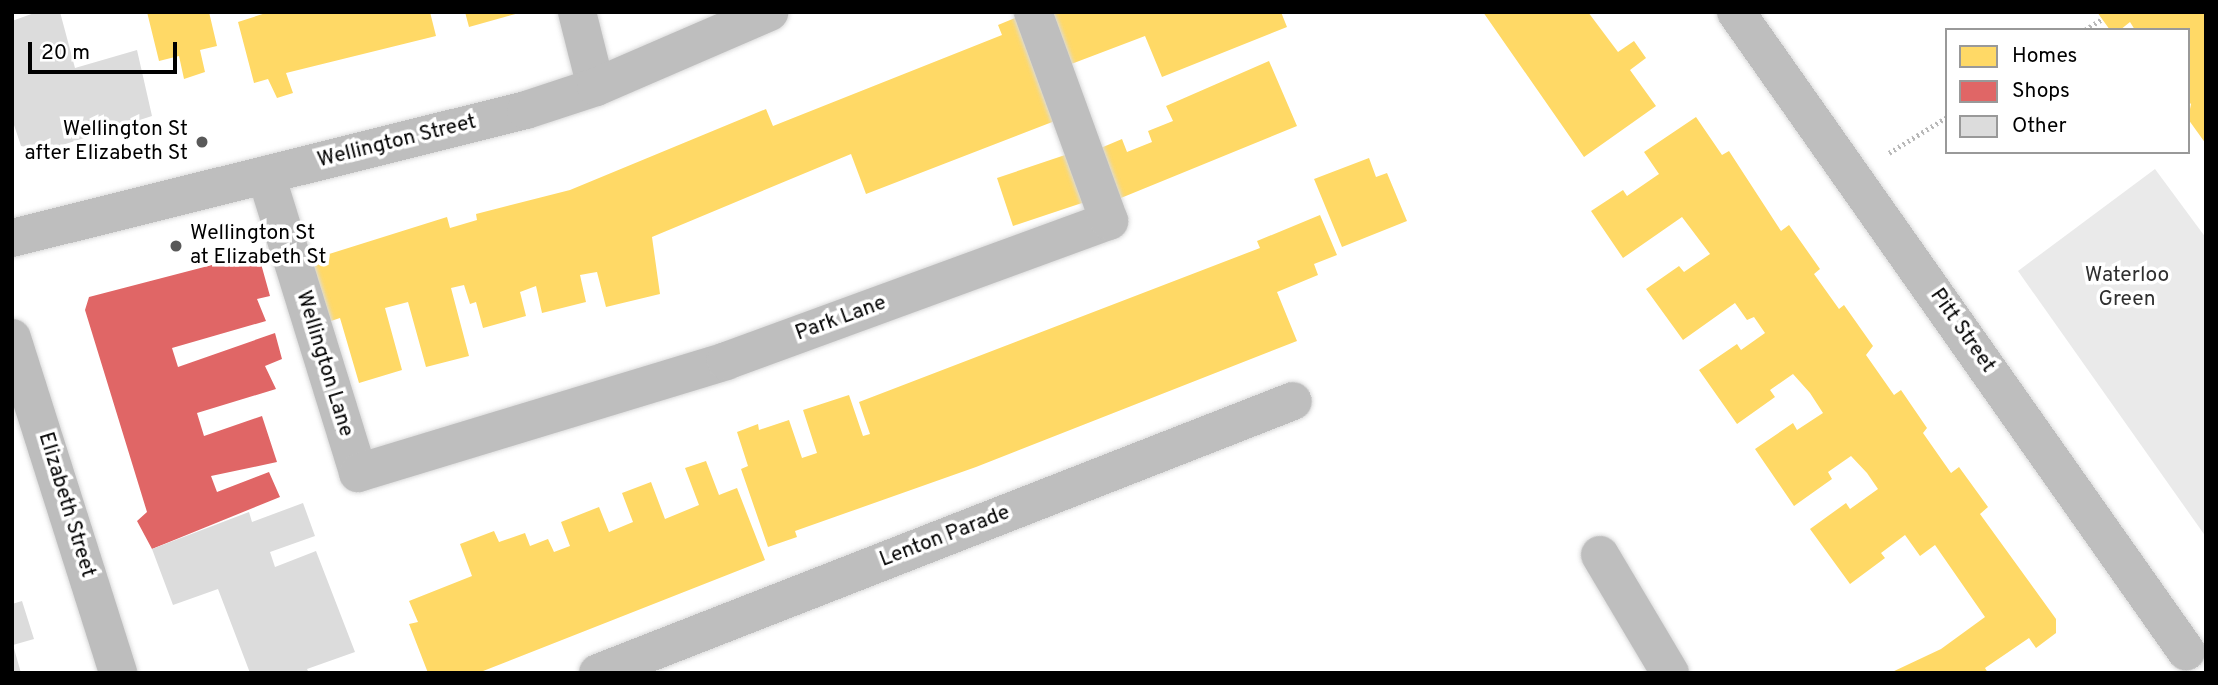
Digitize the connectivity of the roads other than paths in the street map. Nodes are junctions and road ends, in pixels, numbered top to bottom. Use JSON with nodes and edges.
{"nodes":[{"id":1,"x":577,"y":12,"type":"edge"},
{"id":2,"x":769,"y":12,"type":"edge"},
{"id":3,"x":1033,"y":12,"type":"edge"},
{"id":4,"x":1736,"y":12,"type":"edge"},
{"id":5,"x":596,"y":86,"type":"junction"},
{"id":6,"x":266,"y":175,"type":"junction"},
{"id":7,"x":12,"y":238,"type":"edge"},
{"id":8,"x":12,"y":338,"type":"edge"},
{"id":9,"x":1293,"y":401,"type":"dead end"},
{"id":10,"x":358,"y":473,"type":"joint"},
{"id":11,"x":1600,"y":555,"type":"dead end"},
{"id":12,"x":2187,"y":655,"type":"edge"},
{"id":13,"x":117,"y":673,"type":"edge"},
{"id":14,"x":598,"y":673,"type":"edge"},
{"id":15,"x":1670,"y":673,"type":"edge"}],
"edges":[{"from":1,"to":5,"type":"street"},
{"from":2,"to":5,"type":"street","name":"Wellington Street"},
{"from":3,"to":10,"type":"street","name":"Park Lane"},
{"from":4,"to":12,"type":"street","name":"Pitt Street"},
{"from":5,"to":6,"type":"street","name":"Wellington Street"},
{"from":6,"to":7,"type":"street","name":"Wellington Street"},
{"from":6,"to":10,"type":"street","name":"Wellington Lane"},
{"from":8,"to":13,"type":"main road","name":"Elizabeth Street"},
{"from":9,"to":14,"type":"street","name":"Lenton Parade"},
{"from":11,"to":15,"type":"street"}]}
